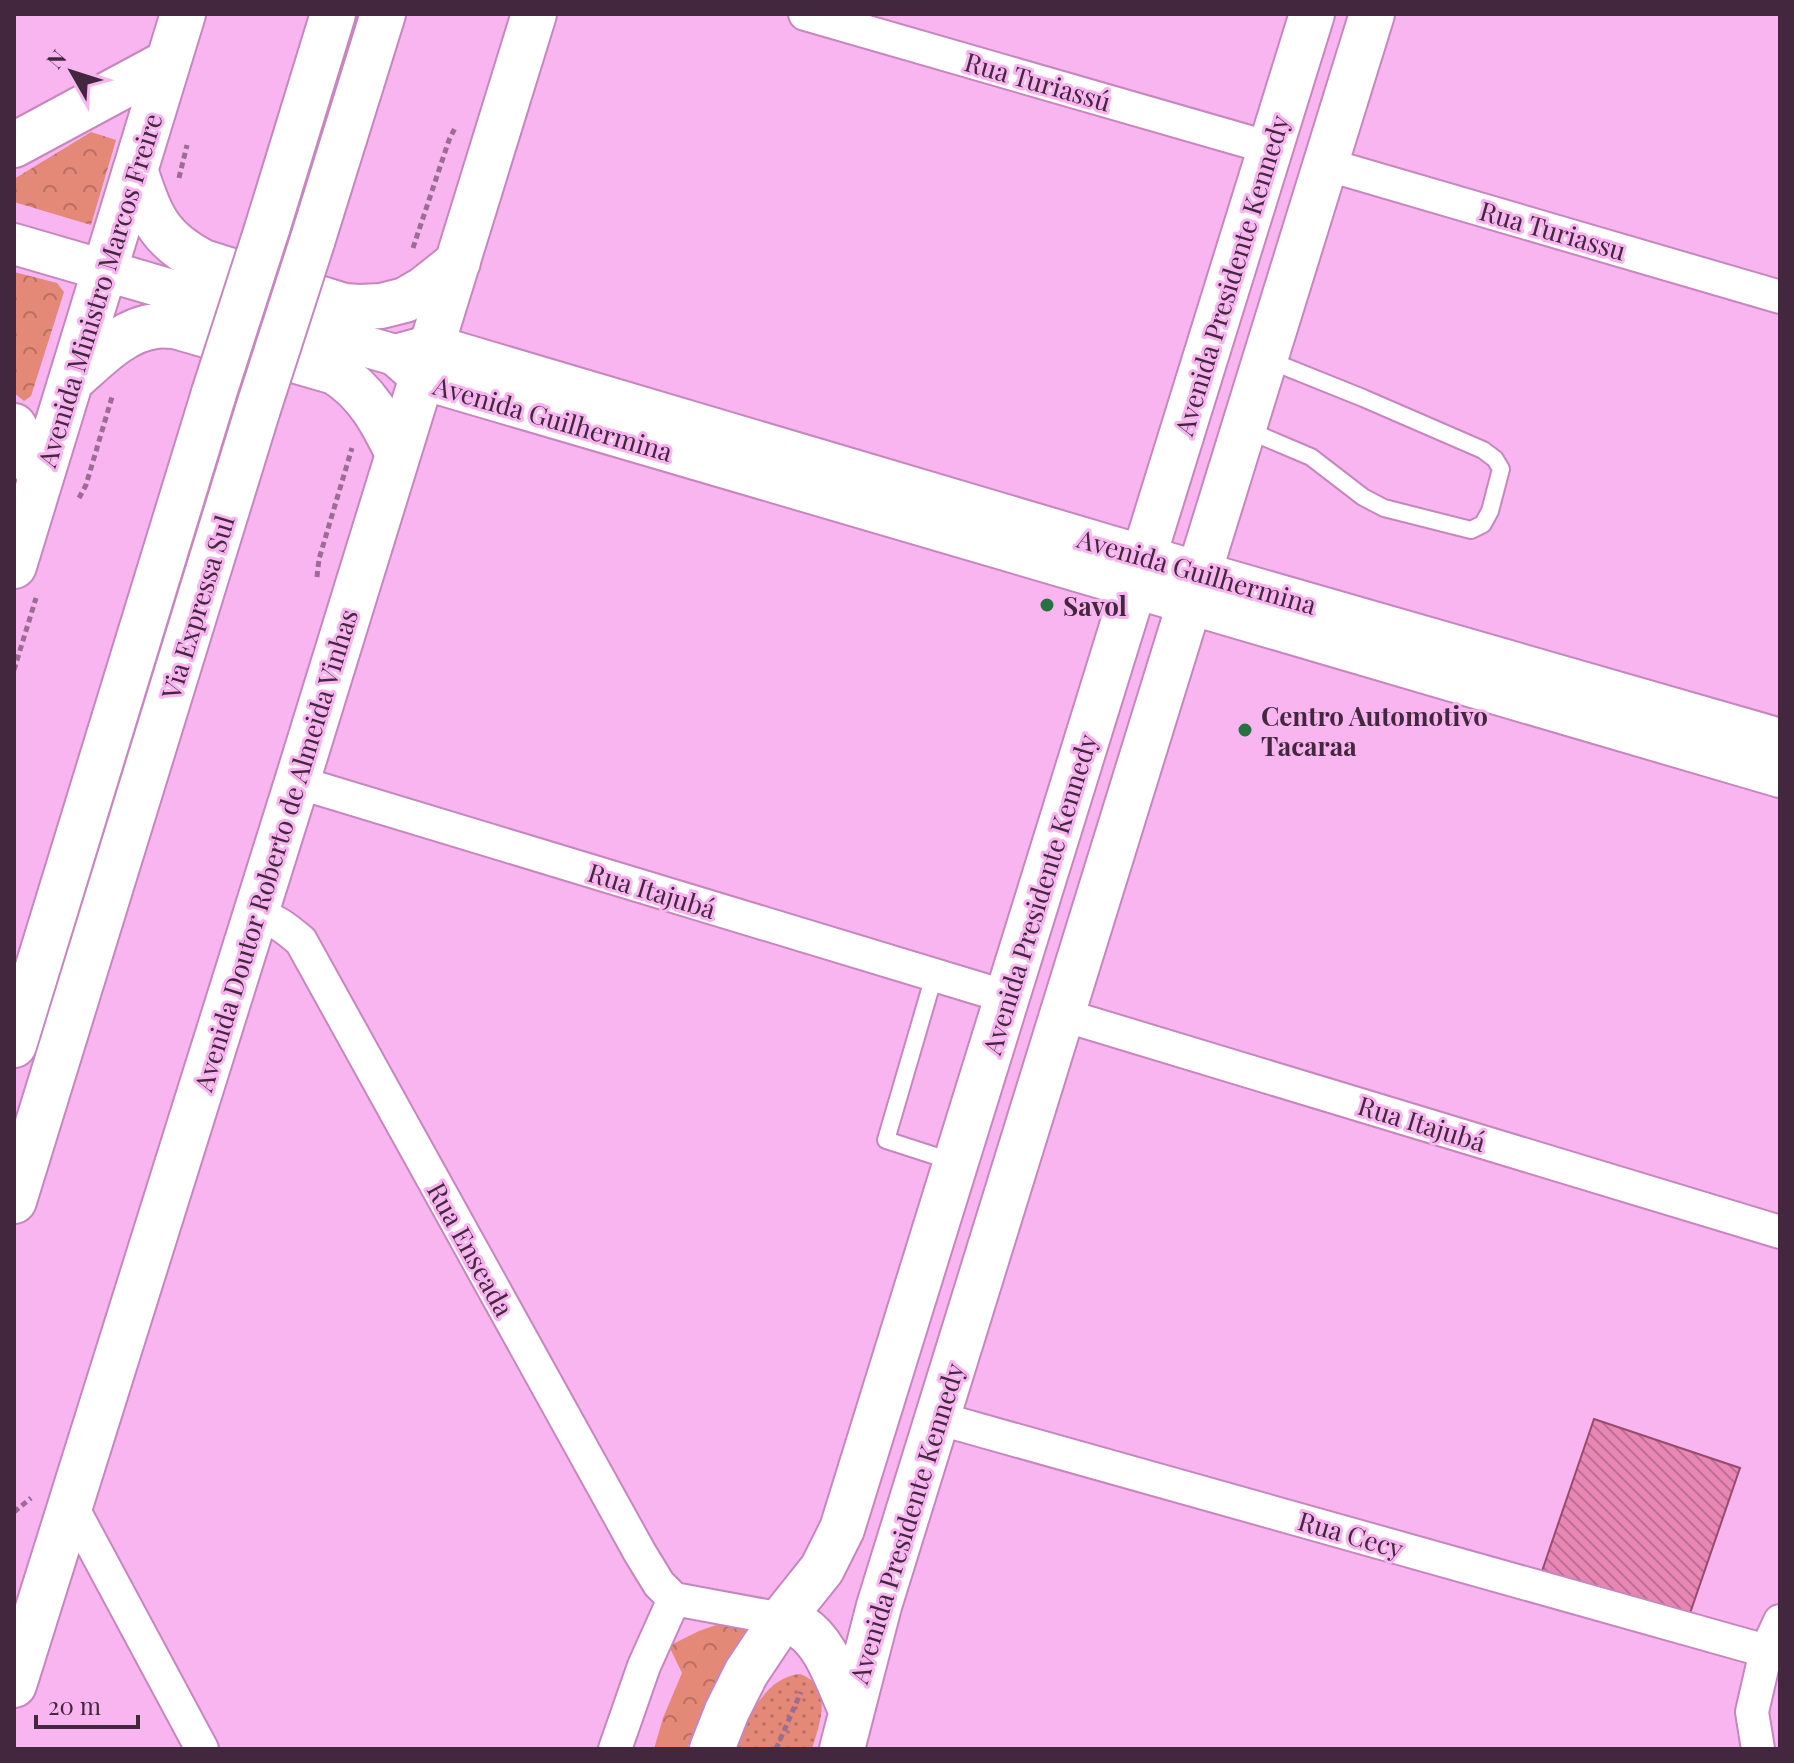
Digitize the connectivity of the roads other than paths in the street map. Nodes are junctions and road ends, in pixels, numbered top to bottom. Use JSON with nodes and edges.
{"nodes":[{"id":1,"x":183,"y":14,"type":"edge"},
{"id":2,"x":333,"y":14,"type":"edge"},
{"id":3,"x":383,"y":14,"type":"edge"},
{"id":4,"x":534,"y":14,"type":"edge"},
{"id":5,"x":805,"y":14,"type":"edge"},
{"id":6,"x":1312,"y":14,"type":"edge"},
{"id":7,"x":1372,"y":14,"type":"edge"},
{"id":8,"x":168,"y":62,"type":"junction"},
{"id":9,"x":14,"y":145,"type":"edge"},
{"id":10,"x":1270,"y":148,"type":"junction"},
{"id":11,"x":1325,"y":164,"type":"junction"},
{"id":12,"x":135,"y":170,"type":"junction"},
{"id":13,"x":14,"y":244,"type":"edge"},
{"id":14,"x":458,"y":262,"type":"junction"},
{"id":15,"x":105,"y":270,"type":"junction"},
{"id":16,"x":1780,"y":297,"type":"edge"},
{"id":17,"x":1265,"y":359,"type":"junction"},
{"id":18,"x":416,"y":360,"type":"junction"},
{"id":19,"x":71,"y":381,"type":"junction"},
{"id":20,"x":14,"y":426,"type":"edge"},
{"id":21,"x":1243,"y":428,"type":"junction"},
{"id":22,"x":398,"y":454,"type":"junction"},
{"id":23,"x":41,"y":478,"type":"junction"},
{"id":24,"x":14,"y":566,"type":"edge"},
{"id":25,"x":1139,"y":572,"type":"junction"},
{"id":26,"x":1194,"y":588,"type":"junction"},
{"id":27,"x":1780,"y":739,"type":"edge"},
{"id":28,"x":1780,"y":777,"type":"edge"},
{"id":29,"x":297,"y":782,"type":"junction"},
{"id":30,"x":255,"y":915,"type":"junction"},
{"id":31,"x":934,"y":976,"type":"junction"},
{"id":32,"x":1007,"y":997,"type":"junction"},
{"id":33,"x":1063,"y":1015,"type":"junction"},
{"id":34,"x":14,"y":1045,"type":"edge"},
{"id":35,"x":956,"y":1162,"type":"junction"},
{"id":36,"x":14,"y":1201,"type":"edge"},
{"id":37,"x":1780,"y":1232,"type":"edge"},
{"id":38,"x":937,"y":1418,"type":"junction"},
{"id":39,"x":71,"y":1505,"type":"junction"},
{"id":40,"x":674,"y":1599,"type":"junction"},
{"id":41,"x":782,"y":1619,"type":"junction"},
{"id":42,"x":1780,"y":1621,"type":"edge"},
{"id":43,"x":1766,"y":1651,"type":"junction"},
{"id":44,"x":746,"y":1673,"type":"junction"},
{"id":45,"x":14,"y":1685,"type":"edge"},
{"id":46,"x":843,"y":1713,"type":"edge"},
{"id":47,"x":202,"y":1749,"type":"edge"},
{"id":48,"x":615,"y":1749,"type":"edge"},
{"id":49,"x":712,"y":1749,"type":"edge"},
{"id":50,"x":1758,"y":1749,"type":"edge"}],
"edges":[{"from":1,"to":8,"type":"main road","name":"Avenida Ministro Marcos Freire"},
{"from":2,"to":34,"type":"main road","name":"Via Expressa Sul","bridge":true},
{"from":3,"to":36,"type":"main road","name":"Via Expressa Sul","bridge":true},
{"from":4,"to":14,"type":"main road","name":"Avenida Doutor Roberto de Almeida Vinhas"},
{"from":5,"to":10,"type":"street","name":"Rua Turiassú"},
{"from":6,"to":10,"type":"main road","name":"Avenida Presidente Kennedy"},
{"from":7,"to":11,"type":"main road","name":"Avenida Presidente Kennedy"},
{"from":8,"to":9,"type":"main road"},
{"from":8,"to":12,"type":"main road","name":"Avenida Ministro Marcos Freire"},
{"from":10,"to":25,"type":"main road","name":"Avenida Presidente Kennedy"},
{"from":11,"to":16,"type":"street","name":"Rua Turiassu"},
{"from":11,"to":17,"type":"main road","name":"Avenida Presidente Kennedy"},
{"from":12,"to":14,"type":"main road"},
{"from":12,"to":15,"type":"main road","name":"Avenida Ministro Marcos Freire"},
{"from":13,"to":15,"type":"street","name":"Avenida Guilhermina"},
{"from":14,"to":18,"type":"main road","name":"Avenida Doutor Roberto de Almeida Vinhas"},
{"from":15,"to":18,"type":"street","name":"Avenida Guilhermina"},
{"from":15,"to":19,"type":"main road","name":"Avenida Ministro Marcos Freire"},
{"from":17,"to":21,"type":"main road","name":"Avenida Presidente Kennedy"},
{"from":17,"to":21,"type":"lane"},
{"from":18,"to":22,"type":"main road","name":"Avenida Doutor Roberto de Almeida Vinhas"},
{"from":18,"to":25,"type":"street","name":"Avenida Guilhermina"},
{"from":19,"to":22,"type":"main road"},
{"from":19,"to":23,"type":"main road","name":"Avenida Ministro Marcos Freire"},
{"from":20,"to":23,"type":"main road"},
{"from":21,"to":26,"type":"main road","name":"Avenida Presidente Kennedy"},
{"from":22,"to":29,"type":"main road","name":"Avenida Doutor Roberto de Almeida Vinhas"},
{"from":23,"to":24,"type":"main road","name":"Avenida Ministro Marcos Freire"},
{"from":25,"to":26,"type":"street","name":"Avenida Guilhermina"},
{"from":25,"to":32,"type":"main road","name":"Avenida Presidente Kennedy"},
{"from":26,"to":27,"type":"street","name":"Avenida Guilhermina"},
{"from":26,"to":28,"type":"street","name":"Avenida Guilhermina"},
{"from":26,"to":33,"type":"main road","name":"Avenida Presidente Kennedy"},
{"from":29,"to":30,"type":"main road","name":"Avenida Doutor Roberto de Almeida Vinhas"},
{"from":29,"to":31,"type":"street","name":"Rua Itajubá"},
{"from":30,"to":39,"type":"main road","name":"Avenida Doutor Roberto de Almeida Vinhas"},
{"from":30,"to":40,"type":"street","name":"Rua Enseada"},
{"from":31,"to":32,"type":"street","name":"Rua Itajubá"},
{"from":31,"to":35,"type":"lane"},
{"from":32,"to":35,"type":"main road","name":"Avenida Presidente Kennedy"},
{"from":33,"to":37,"type":"street","name":"Rua Itajubá"},
{"from":33,"to":38,"type":"main road","name":"Avenida Presidente Kennedy"},
{"from":35,"to":41,"type":"main road","name":"Avenida Presidente Kennedy"},
{"from":38,"to":43,"type":"street","name":"Rua Cecy"},
{"from":38,"to":46,"type":"main road","name":"Avenida Presidente Kennedy"},
{"from":39,"to":45,"type":"main road","name":"Avenida Doutor Roberto de Almeida Vinhas"},
{"from":39,"to":47,"type":"street"},
{"from":40,"to":41,"type":"street"},
{"from":40,"to":48,"type":"street"},
{"from":41,"to":44,"type":"main road","name":"Avenida Presidente Kennedy"},
{"from":41,"to":46,"type":"main road"},
{"from":42,"to":43,"type":"street"},
{"from":43,"to":50,"type":"street"},
{"from":44,"to":46,"type":"main road"},
{"from":44,"to":49,"type":"main road","name":"Avenida Presidente Kennedy"}]}
